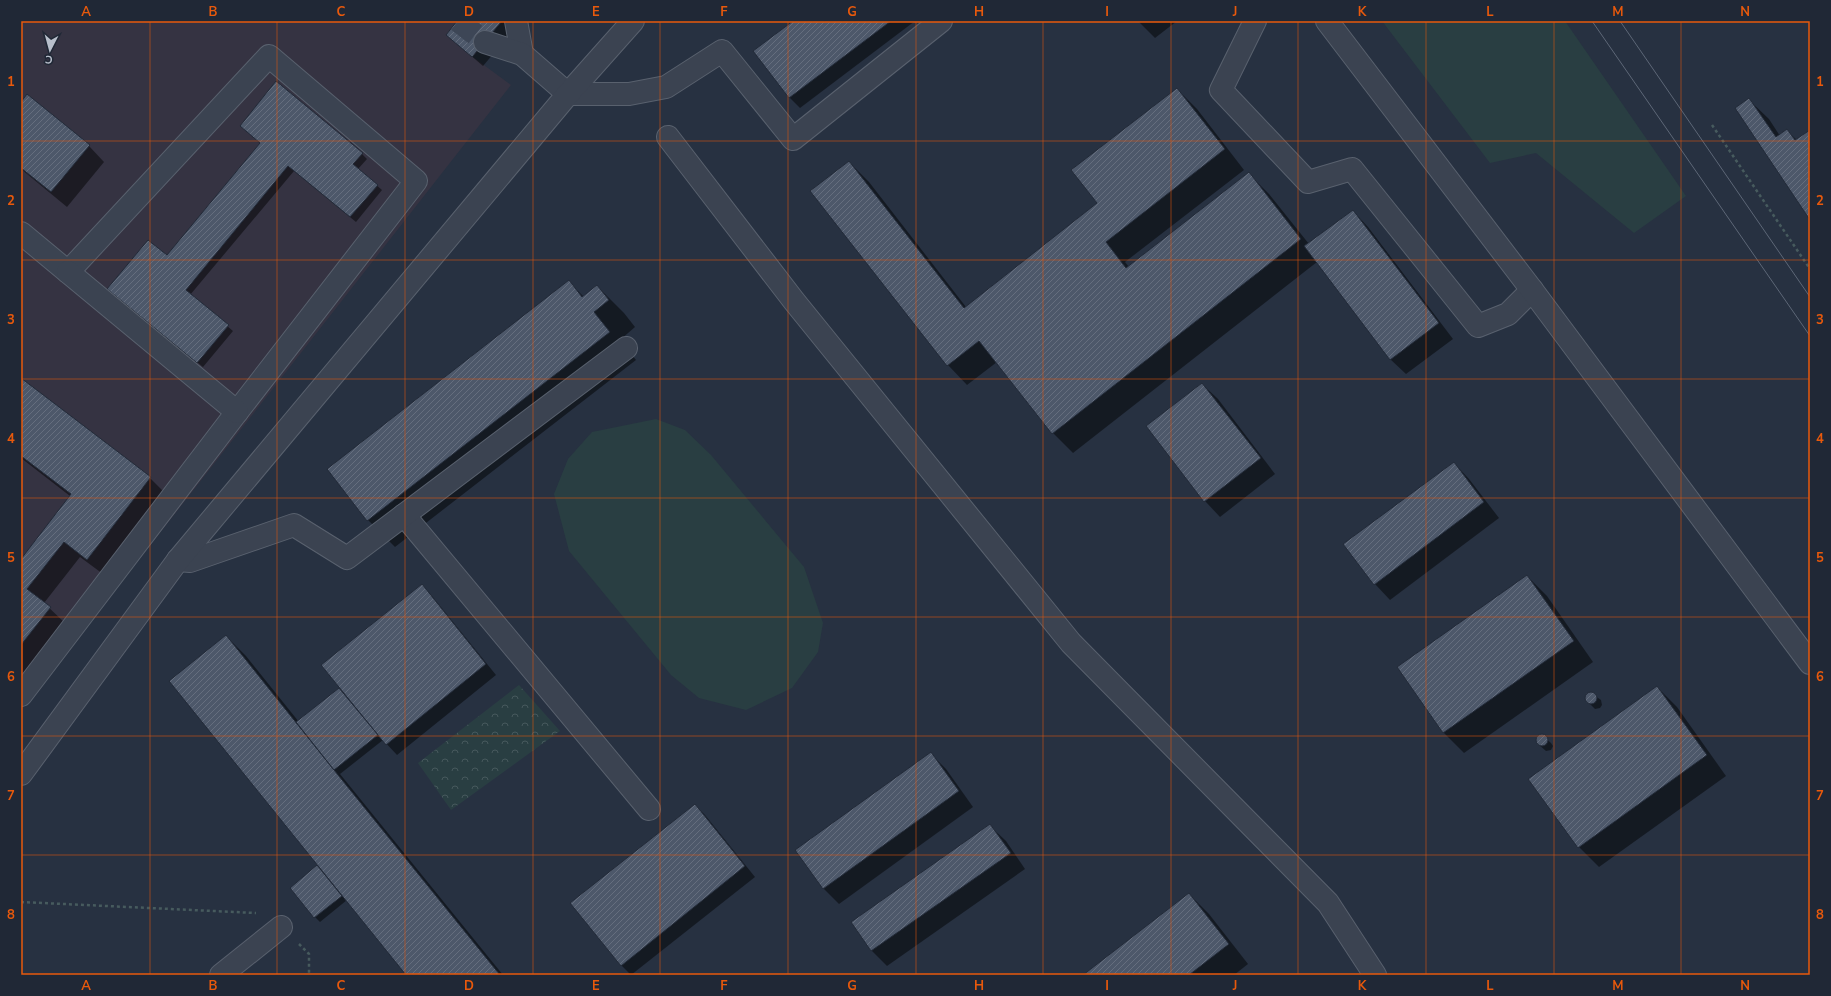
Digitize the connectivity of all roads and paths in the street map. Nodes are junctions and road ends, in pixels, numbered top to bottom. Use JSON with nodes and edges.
{"nodes":[{"id":1,"x":516,"y":21,"type":"edge"},
{"id":2,"x":633,"y":21,"type":"edge"},
{"id":3,"x":941,"y":21,"type":"edge"},
{"id":4,"x":1255,"y":21,"type":"edge"},
{"id":5,"x":1327,"y":21,"type":"edge"},
{"id":6,"x":485,"y":42,"type":"tunnel mouth"},
{"id":7,"x":522,"y":54,"type":"junction"},
{"id":8,"x":568,"y":94,"type":"junction"},
{"id":9,"x":1712,"y":125,"type":"dead end"},
{"id":10,"x":668,"y":137,"type":"dead end"},
{"id":11,"x":21,"y":233,"type":"edge"},
{"id":12,"x":1810,"y":269,"type":"edge"},
{"id":13,"x":68,"y":272,"type":"junction"},
{"id":14,"x":1532,"y":290,"type":"junction"},
{"id":15,"x":626,"y":348,"type":"dead end"},
{"id":16,"x":237,"y":412,"type":"junction"},
{"id":17,"x":404,"y":515,"type":"junction"},
{"id":18,"x":178,"y":560,"type":"junction"},
{"id":19,"x":1810,"y":663,"type":"edge"},
{"id":20,"x":21,"y":695,"type":"edge"},
{"id":21,"x":21,"y":774,"type":"edge"},
{"id":22,"x":649,"y":809,"type":"dead end"},
{"id":23,"x":21,"y":902,"type":"edge"},
{"id":24,"x":280,"y":927,"type":"junction"},
{"id":25,"x":221,"y":975,"type":"edge"},
{"id":26,"x":309,"y":975,"type":"edge"},
{"id":27,"x":1375,"y":975,"type":"edge"}],
"edges":[{"from":1,"to":7,"type":"street"},
{"from":2,"to":8,"type":"street"},
{"from":3,"to":8,"type":"street"},
{"from":4,"to":14,"type":"street"},
{"from":5,"to":14,"type":"street"},
{"from":6,"to":7,"type":"street"},
{"from":7,"to":8,"type":"street"},
{"from":8,"to":18,"type":"street"},
{"from":9,"to":12,"type":"path"},
{"from":10,"to":27,"type":"street"},
{"from":11,"to":13,"type":"street"},
{"from":13,"to":16,"type":"street"},
{"from":13,"to":16,"type":"street"},
{"from":14,"to":19,"type":"street"},
{"from":15,"to":17,"type":"street"},
{"from":16,"to":20,"type":"street"},
{"from":17,"to":18,"type":"street"},
{"from":17,"to":22,"type":"street"},
{"from":18,"to":21,"type":"street"},
{"from":23,"to":24,"type":"path"},
{"from":24,"to":25,"type":"street"},
{"from":24,"to":26,"type":"path"}]}
